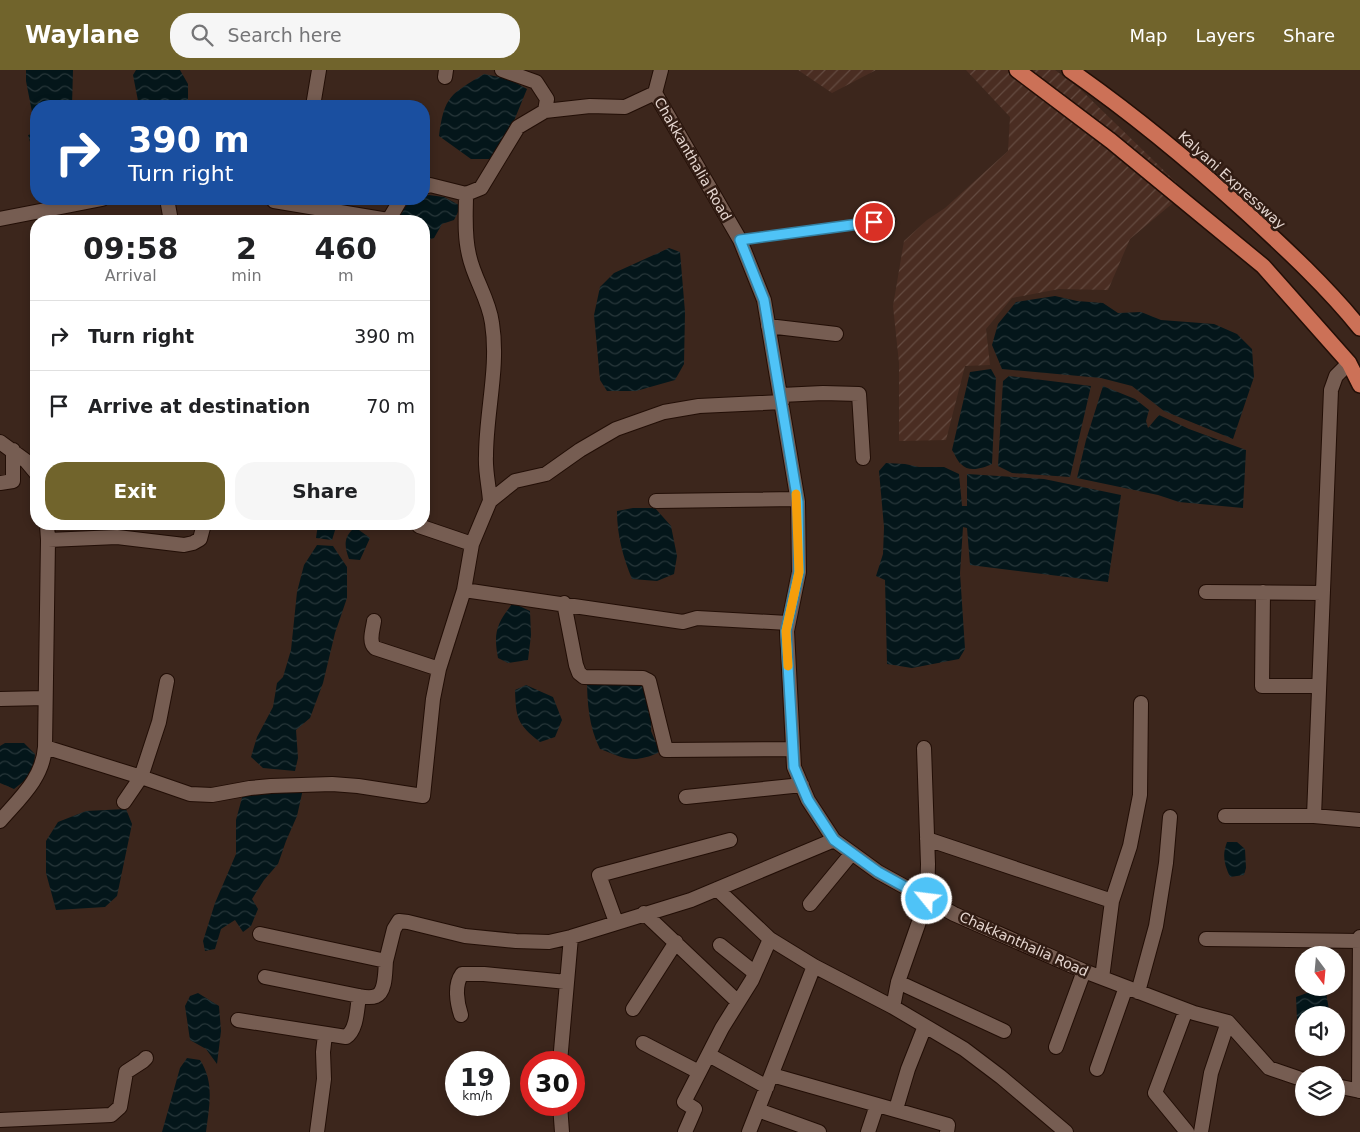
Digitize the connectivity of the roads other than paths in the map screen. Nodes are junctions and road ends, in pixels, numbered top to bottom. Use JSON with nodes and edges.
{"nodes":[{"id":1,"x":319,"y":70,"type":"edge"},
{"id":2,"x":502,"y":70,"type":"edge"},
{"id":3,"x":661,"y":70,"type":"edge"},
{"id":4,"x":1017,"y":70,"type":"edge"},
{"id":5,"x":1070,"y":70,"type":"edge"},
{"id":6,"x":655,"y":93,"type":"junction"},
{"id":7,"x":313,"y":100,"type":"edge"},
{"id":8,"x":545,"y":111,"type":"junction"},
{"id":9,"x":430,"y":185,"type":"edge"},
{"id":10,"x":466,"y":194,"type":"junction"},
{"id":11,"x":71,"y":205,"type":"edge"},
{"id":12,"x":297,"y":205,"type":"edge"},
{"id":13,"x":354,"y":215,"type":"edge"},
{"id":14,"x":0,"y":219,"type":"edge"},
{"id":15,"x":892,"y":220,"type":"dead end"},
{"id":16,"x":740,"y":240,"type":"junction"},
{"id":17,"x":768,"y":326,"type":"junction"},
{"id":18,"x":1360,"y":328,"type":"edge"},
{"id":19,"x":836,"y":334,"type":"dead end"},
{"id":20,"x":1349,"y":363,"type":"junction"},
{"id":21,"x":1360,"y":385,"type":"edge"},
{"id":22,"x":781,"y":398,"type":"junction"},
{"id":23,"x":0,"y":442,"type":"edge"},
{"id":24,"x":13,"y":450,"type":"junction"},
{"id":25,"x":864,"y":458,"type":"dead end"},
{"id":26,"x":30,"y":466,"type":"edge"},
{"id":27,"x":0,"y":483,"type":"edge"},
{"id":28,"x":797,"y":499,"type":"junction"},
{"id":29,"x":490,"y":501,"type":"junction"},
{"id":30,"x":656,"y":501,"type":"dead end"},
{"id":31,"x":47,"y":530,"type":"edge"},
{"id":32,"x":202,"y":530,"type":"edge"},
{"id":33,"x":430,"y":530,"type":"edge"},
{"id":34,"x":48,"y":540,"type":"junction"},
{"id":35,"x":472,"y":544,"type":"junction"},
{"id":36,"x":464,"y":590,"type":"junction"},
{"id":37,"x":1206,"y":592,"type":"dead end"},
{"id":38,"x":1263,"y":592,"type":"junction"},
{"id":39,"x":1323,"y":593,"type":"junction"},
{"id":40,"x":564,"y":603,"type":"junction"},
{"id":41,"x":374,"y":621,"type":"dead end"},
{"id":42,"x":788,"y":623,"type":"junction"},
{"id":43,"x":439,"y":669,"type":"junction"},
{"id":44,"x":167,"y":681,"type":"dead end"},
{"id":45,"x":1319,"y":686,"type":"junction"},
{"id":46,"x":45,"y":698,"type":"junction"},
{"id":47,"x":0,"y":700,"type":"edge"},
{"id":48,"x":1141,"y":703,"type":"dead end"},
{"id":49,"x":45,"y":747,"type":"junction"},
{"id":50,"x":924,"y":748,"type":"dead end"},
{"id":51,"x":793,"y":749,"type":"junction"},
{"id":52,"x":141,"y":777,"type":"junction"},
{"id":53,"x":802,"y":785,"type":"junction"},
{"id":54,"x":686,"y":798,"type":"dead end"},
{"id":55,"x":124,"y":802,"type":"dead end"},
{"id":56,"x":1225,"y":816,"type":"dead end"},
{"id":57,"x":1314,"y":816,"type":"junction"},
{"id":58,"x":1170,"y":817,"type":"dead end"},
{"id":59,"x":1360,"y":820,"type":"edge"},
{"id":60,"x":0,"y":821,"type":"edge"},
{"id":61,"x":927,"y":839,"type":"junction"},
{"id":62,"x":730,"y":840,"type":"dead end"},
{"id":63,"x":834,"y":840,"type":"junction"},
{"id":64,"x":852,"y":853,"type":"junction"},
{"id":65,"x":718,"y":889,"type":"junction"},
{"id":66,"x":927,"y":899,"type":"junction"},
{"id":67,"x":1112,"y":901,"type":"junction"},
{"id":68,"x":810,"y":904,"type":"dead end"},
{"id":69,"x":644,"y":913,"type":"junction"},
{"id":70,"x":616,"y":922,"type":"junction"},
{"id":71,"x":260,"y":934,"type":"dead end"},
{"id":72,"x":1360,"y":937,"type":"edge"},
{"id":73,"x":571,"y":938,"type":"junction"},
{"id":74,"x":770,"y":939,"type":"junction"},
{"id":75,"x":1206,"y":939,"type":"dead end"},
{"id":76,"x":1360,"y":941,"type":"edge"},
{"id":77,"x":676,"y":942,"type":"junction"},
{"id":78,"x":720,"y":945,"type":"dead end"},
{"id":79,"x":386,"y":961,"type":"junction"},
{"id":80,"x":814,"y":966,"type":"junction"},
{"id":81,"x":1084,"y":972,"type":"junction"},
{"id":82,"x":755,"y":974,"type":"junction"},
{"id":83,"x":265,"y":977,"type":"dead end"},
{"id":84,"x":1102,"y":978,"type":"junction"},
{"id":85,"x":567,"y":982,"type":"junction"},
{"id":86,"x":898,"y":982,"type":"junction"},
{"id":87,"x":1132,"y":990,"type":"junction"},
{"id":88,"x":359,"y":996,"type":"junction"},
{"id":89,"x":738,"y":1002,"type":"junction"},
{"id":90,"x":893,"y":1007,"type":"junction"},
{"id":91,"x":633,"y":1009,"type":"dead end"},
{"id":92,"x":1186,"y":1010,"type":"junction"},
{"id":93,"x":462,"y":1015,"type":"dead end"},
{"id":94,"x":238,"y":1020,"type":"dead end"},
{"id":95,"x":1228,"y":1022,"type":"junction"},
{"id":96,"x":925,"y":1026,"type":"junction"},
{"id":97,"x":1004,"y":1031,"type":"dead end"},
{"id":98,"x":325,"y":1034,"type":"junction"},
{"id":99,"x":643,"y":1043,"type":"dead end"},
{"id":100,"x":1056,"y":1047,"type":"dead end"},
{"id":101,"x":561,"y":1051,"type":"edge"},
{"id":102,"x":709,"y":1055,"type":"junction"},
{"id":103,"x":146,"y":1058,"type":"dead end"},
{"id":104,"x":1097,"y":1069,"type":"dead end"},
{"id":105,"x":698,"y":1072,"type":"junction"},
{"id":106,"x":1295,"y":1077,"type":"edge"},
{"id":107,"x":769,"y":1081,"type":"junction"},
{"id":108,"x":1345,"y":1088,"type":"edge"},
{"id":109,"x":1360,"y":1091,"type":"edge"},
{"id":110,"x":877,"y":1105,"type":"junction"},
{"id":111,"x":896,"y":1109,"type":"junction"},
{"id":112,"x":758,"y":1110,"type":"junction"},
{"id":113,"x":561,"y":1116,"type":"edge"},
{"id":114,"x":0,"y":1120,"type":"edge"},
{"id":115,"x":317,"y":1132,"type":"edge"},
{"id":116,"x":562,"y":1132,"type":"edge"},
{"id":117,"x":685,"y":1132,"type":"edge"},
{"id":118,"x":749,"y":1132,"type":"edge"},
{"id":119,"x":819,"y":1132,"type":"edge"},
{"id":120,"x":868,"y":1132,"type":"edge"},
{"id":121,"x":947,"y":1132,"type":"edge"},
{"id":122,"x":1066,"y":1132,"type":"edge"},
{"id":123,"x":1187,"y":1132,"type":"edge"},
{"id":124,"x":1201,"y":1132,"type":"edge"}],
"edges":[{"from":1,"to":7,"type":"street"},
{"from":2,"to":8,"type":"street"},
{"from":3,"to":6,"type":"street"},
{"from":4,"to":20,"type":"highway"},
{"from":5,"to":18,"type":"highway","name":"Kalyani Expressway"},
{"from":6,"to":8,"type":"street"},
{"from":6,"to":16,"type":"street","name":"Chakkanthalia Road"},
{"from":8,"to":10,"type":"street"},
{"from":9,"to":10,"type":"street"},
{"from":10,"to":29,"type":"street"},
{"from":11,"to":14,"type":"street"},
{"from":12,"to":13,"type":"street"},
{"from":15,"to":16,"type":"lane"},
{"from":16,"to":17,"type":"street","name":"Chakkanthalia Road"},
{"from":17,"to":19,"type":"street"},
{"from":17,"to":22,"type":"street","name":"Chakkanthalia Road"},
{"from":20,"to":21,"type":"highway"},
{"from":20,"to":39,"type":"street"},
{"from":22,"to":25,"type":"street"},
{"from":22,"to":28,"type":"street","name":"Chakkanthalia Road"},
{"from":22,"to":29,"type":"street"},
{"from":23,"to":24,"type":"street"},
{"from":24,"to":26,"type":"street"},
{"from":24,"to":27,"type":"street"},
{"from":28,"to":30,"type":"street"},
{"from":28,"to":42,"type":"street","name":"Chakkanthalia Road"},
{"from":29,"to":35,"type":"street"},
{"from":31,"to":34,"type":"street"},
{"from":32,"to":34,"type":"street"},
{"from":33,"to":35,"type":"street"},
{"from":34,"to":46,"type":"street"},
{"from":35,"to":36,"type":"street"},
{"from":36,"to":40,"type":"street"},
{"from":36,"to":43,"type":"street"},
{"from":37,"to":38,"type":"street"},
{"from":38,"to":39,"type":"street"},
{"from":38,"to":45,"type":"street"},
{"from":39,"to":45,"type":"street"},
{"from":40,"to":42,"type":"street"},
{"from":40,"to":51,"type":"street"},
{"from":41,"to":43,"type":"street"},
{"from":42,"to":51,"type":"street","name":"Chakkanthalia Road"},
{"from":43,"to":52,"type":"street"},
{"from":44,"to":52,"type":"street"},
{"from":45,"to":57,"type":"street"},
{"from":46,"to":47,"type":"street"},
{"from":46,"to":49,"type":"street"},
{"from":48,"to":67,"type":"street"},
{"from":49,"to":52,"type":"street"},
{"from":49,"to":60,"type":"street"},
{"from":50,"to":61,"type":"street"},
{"from":51,"to":53,"type":"street","name":"Chakkanthalia Road"},
{"from":52,"to":55,"type":"street"},
{"from":53,"to":54,"type":"street"},
{"from":53,"to":63,"type":"street","name":"Chakkanthalia Road"},
{"from":56,"to":57,"type":"street"},
{"from":57,"to":59,"type":"street"},
{"from":58,"to":87,"type":"street"},
{"from":61,"to":66,"type":"street"},
{"from":61,"to":67,"type":"street"},
{"from":62,"to":70,"type":"street"},
{"from":63,"to":64,"type":"street","name":"Chakkanthalia Road"},
{"from":63,"to":65,"type":"street"},
{"from":64,"to":66,"type":"street","name":"Chakkanthalia Road"},
{"from":64,"to":68,"type":"street"},
{"from":65,"to":69,"type":"street"},
{"from":65,"to":74,"type":"street"},
{"from":66,"to":81,"type":"street","name":"Chakkanthalia Road"},
{"from":66,"to":86,"type":"street"},
{"from":67,"to":84,"type":"street"},
{"from":69,"to":70,"type":"street"},
{"from":69,"to":77,"type":"street"},
{"from":70,"to":73,"type":"street"},
{"from":71,"to":79,"type":"street"},
{"from":72,"to":76,"type":"street"},
{"from":73,"to":79,"type":"street"},
{"from":73,"to":85,"type":"street"},
{"from":74,"to":80,"type":"street"},
{"from":74,"to":82,"type":"street"},
{"from":75,"to":76,"type":"street"},
{"from":76,"to":109,"type":"street"},
{"from":77,"to":89,"type":"street"},
{"from":77,"to":91,"type":"street"},
{"from":78,"to":82,"type":"street"},
{"from":79,"to":88,"type":"street"},
{"from":80,"to":90,"type":"street"},
{"from":80,"to":107,"type":"street"},
{"from":81,"to":84,"type":"street","name":"Chakkanthalia Road"},
{"from":81,"to":100,"type":"street"},
{"from":82,"to":89,"type":"street"},
{"from":83,"to":88,"type":"street"},
{"from":84,"to":87,"type":"street","name":"Chakkanthalia Road"},
{"from":85,"to":93,"type":"street"},
{"from":85,"to":101,"type":"street"},
{"from":86,"to":90,"type":"street"},
{"from":86,"to":97,"type":"street"},
{"from":87,"to":92,"type":"street","name":"Chakkanthalia Road"},
{"from":87,"to":104,"type":"street"},
{"from":88,"to":98,"type":"street"},
{"from":89,"to":102,"type":"street"},
{"from":90,"to":96,"type":"street"},
{"from":92,"to":95,"type":"street","name":"Chakkanthalia Road"},
{"from":92,"to":123,"type":"street"},
{"from":94,"to":98,"type":"street"},
{"from":95,"to":106,"type":"street"},
{"from":95,"to":124,"type":"street"},
{"from":96,"to":111,"type":"street"},
{"from":96,"to":122,"type":"street"},
{"from":98,"to":115,"type":"street"},
{"from":99,"to":105,"type":"street"},
{"from":102,"to":105,"type":"street"},
{"from":102,"to":107,"type":"street"},
{"from":103,"to":114,"type":"street"},
{"from":105,"to":117,"type":"street"},
{"from":107,"to":110,"type":"street"},
{"from":107,"to":112,"type":"street"},
{"from":108,"to":109,"type":"street"},
{"from":110,"to":111,"type":"street"},
{"from":110,"to":120,"type":"street"},
{"from":111,"to":121,"type":"street"},
{"from":112,"to":118,"type":"street"},
{"from":112,"to":119,"type":"street"},
{"from":113,"to":116,"type":"street"}]}
